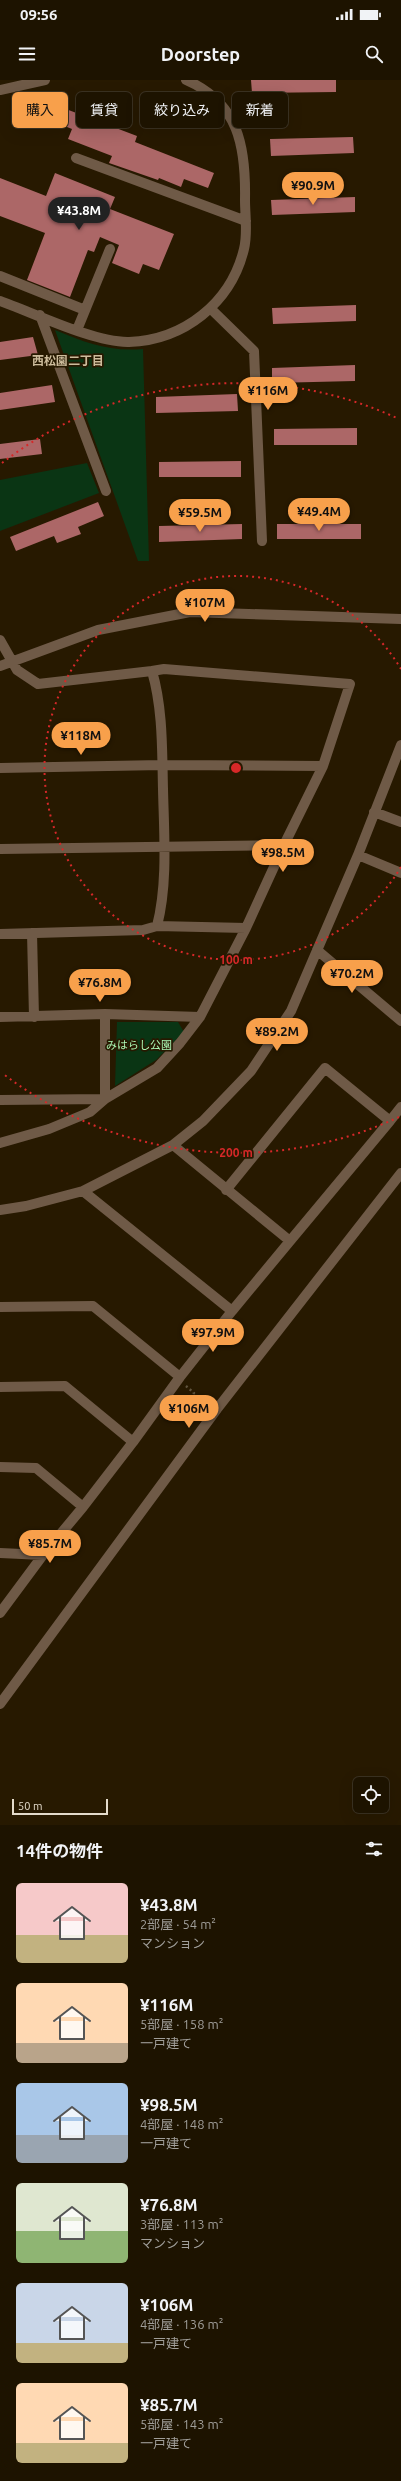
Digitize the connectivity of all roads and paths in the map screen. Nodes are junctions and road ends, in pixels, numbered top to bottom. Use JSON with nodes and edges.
{"nodes":[{"id":1,"x":45,"y":80,"type":"edge"},
{"id":2,"x":186,"y":80,"type":"edge"},
{"id":3,"x":0,"y":90,"type":"edge"},
{"id":4,"x":76,"y":158,"type":"dead end"},
{"id":5,"x":246,"y":221,"type":"junction"},
{"id":6,"x":110,"y":249,"type":"dead end"},
{"id":7,"x":0,"y":276,"type":"edge"},
{"id":8,"x":0,"y":300,"type":"edge"},
{"id":9,"x":211,"y":309,"type":"junction"},
{"id":10,"x":85,"y":310,"type":"junction"},
{"id":11,"x":40,"y":315,"type":"junction"},
{"id":12,"x":77,"y":330,"type":"junction"},
{"id":13,"x":106,"y":491,"type":"dead end"},
{"id":14,"x":262,"y":541,"type":"dead end"},
{"id":15,"x":401,"y":619,"type":"edge"},
{"id":16,"x":0,"y":640,"type":"edge"},
{"id":17,"x":12,"y":662,"type":"junction"},
{"id":18,"x":0,"y":666,"type":"edge"},
{"id":19,"x":152,"y":671,"type":"junction"},
{"id":20,"x":401,"y":744,"type":"edge"},
{"id":21,"x":162,"y":765,"type":"junction"},
{"id":22,"x":323,"y":766,"type":"junction"},
{"id":23,"x":0,"y":768,"type":"edge"},
{"id":24,"x":374,"y":812,"type":"junction"},
{"id":25,"x":401,"y":822,"type":"edge"},
{"id":26,"x":284,"y":845,"type":"junction"},
{"id":27,"x":165,"y":847,"type":"junction"},
{"id":28,"x":0,"y":849,"type":"edge"},
{"id":29,"x":358,"y":855,"type":"junction"},
{"id":30,"x":401,"y":873,"type":"edge"},
{"id":31,"x":157,"y":926,"type":"junction"},
{"id":32,"x":246,"y":928,"type":"junction"},
{"id":33,"x":32,"y":933,"type":"junction"},
{"id":34,"x":0,"y":934,"type":"edge"},
{"id":35,"x":317,"y":950,"type":"junction"},
{"id":36,"x":105,"y":1014,"type":"junction"},
{"id":37,"x":34,"y":1016,"type":"junction"},
{"id":38,"x":0,"y":1017,"type":"edge"},
{"id":39,"x":200,"y":1017,"type":"junction"},
{"id":40,"x":401,"y":1021,"type":"edge"},
{"id":41,"x":104,"y":1099,"type":"junction"},
{"id":42,"x":0,"y":1100,"type":"edge"},
{"id":43,"x":401,"y":1107,"type":"edge"},
{"id":44,"x":390,"y":1121,"type":"junction"},
{"id":45,"x":0,"y":1143,"type":"edge"},
{"id":46,"x":172,"y":1146,"type":"junction"},
{"id":47,"x":401,"y":1173,"type":"edge"},
{"id":48,"x":226,"y":1190,"type":"junction"},
{"id":49,"x":83,"y":1191,"type":"junction"},
{"id":50,"x":0,"y":1210,"type":"edge"},
{"id":51,"x":290,"y":1241,"type":"junction"},
{"id":52,"x":0,"y":1307,"type":"edge"},
{"id":53,"x":232,"y":1311,"type":"junction"},
{"id":54,"x":180,"y":1377,"type":"junction"},
{"id":55,"x":0,"y":1387,"type":"edge"},
{"id":56,"x":217,"y":1409,"type":"junction"},
{"id":57,"x":133,"y":1442,"type":"junction"},
{"id":58,"x":0,"y":1467,"type":"edge"},
{"id":59,"x":83,"y":1507,"type":"junction"},
{"id":60,"x":0,"y":1553,"type":"edge"},
{"id":61,"x":43,"y":1555,"type":"junction"},
{"id":62,"x":0,"y":1613,"type":"edge"},
{"id":63,"x":0,"y":1704,"type":"edge"}],
"edges":[{"from":1,"to":3,"type":"street"},
{"from":2,"to":5,"type":"street"},
{"from":4,"to":5,"type":"street"},
{"from":5,"to":9,"type":"street"},
{"from":6,"to":10,"type":"street"},
{"from":7,"to":10,"type":"street"},
{"from":8,"to":11,"type":"street"},
{"from":9,"to":12,"type":"street"},
{"from":9,"to":14,"type":"street"},
{"from":10,"to":12,"type":"street"},
{"from":11,"to":12,"type":"street"},
{"from":11,"to":13,"type":"street"},
{"from":15,"to":17,"type":"street"},
{"from":16,"to":17,"type":"street"},
{"from":17,"to":18,"type":"street"},
{"from":17,"to":19,"type":"street"},
{"from":19,"to":21,"type":"street"},
{"from":19,"to":22,"type":"street"},
{"from":20,"to":24,"type":"street"},
{"from":21,"to":22,"type":"street"},
{"from":21,"to":23,"type":"street"},
{"from":21,"to":27,"type":"street"},
{"from":22,"to":26,"type":"street"},
{"from":24,"to":25,"type":"street"},
{"from":24,"to":29,"type":"street"},
{"from":26,"to":27,"type":"street"},
{"from":26,"to":32,"type":"street"},
{"from":27,"to":28,"type":"street"},
{"from":27,"to":31,"type":"street"},
{"from":29,"to":30,"type":"street"},
{"from":29,"to":35,"type":"street"},
{"from":31,"to":32,"type":"street"},
{"from":31,"to":33,"type":"street"},
{"from":32,"to":39,"type":"street"},
{"from":33,"to":34,"type":"street"},
{"from":33,"to":37,"type":"street"},
{"from":35,"to":40,"type":"street"},
{"from":35,"to":46,"type":"street"},
{"from":36,"to":37,"type":"street"},
{"from":36,"to":39,"type":"street"},
{"from":36,"to":41,"type":"street"},
{"from":37,"to":38,"type":"street"},
{"from":39,"to":41,"type":"street"},
{"from":41,"to":42,"type":"street"},
{"from":41,"to":45,"type":"street"},
{"from":43,"to":44,"type":"street"},
{"from":44,"to":48,"type":"street"},
{"from":44,"to":51,"type":"street"},
{"from":46,"to":48,"type":"street"},
{"from":46,"to":49,"type":"street"},
{"from":47,"to":56,"type":"street"},
{"from":48,"to":51,"type":"street"},
{"from":49,"to":50,"type":"street"},
{"from":49,"to":53,"type":"street"},
{"from":51,"to":53,"type":"street"},
{"from":52,"to":54,"type":"street"},
{"from":53,"to":54,"type":"street"},
{"from":54,"to":56,"type":"path"},
{"from":54,"to":57,"type":"street"},
{"from":55,"to":57,"type":"street"},
{"from":56,"to":63,"type":"street"},
{"from":57,"to":59,"type":"street"},
{"from":58,"to":59,"type":"street"},
{"from":59,"to":61,"type":"street"},
{"from":60,"to":61,"type":"street"},
{"from":61,"to":62,"type":"street"}]}
